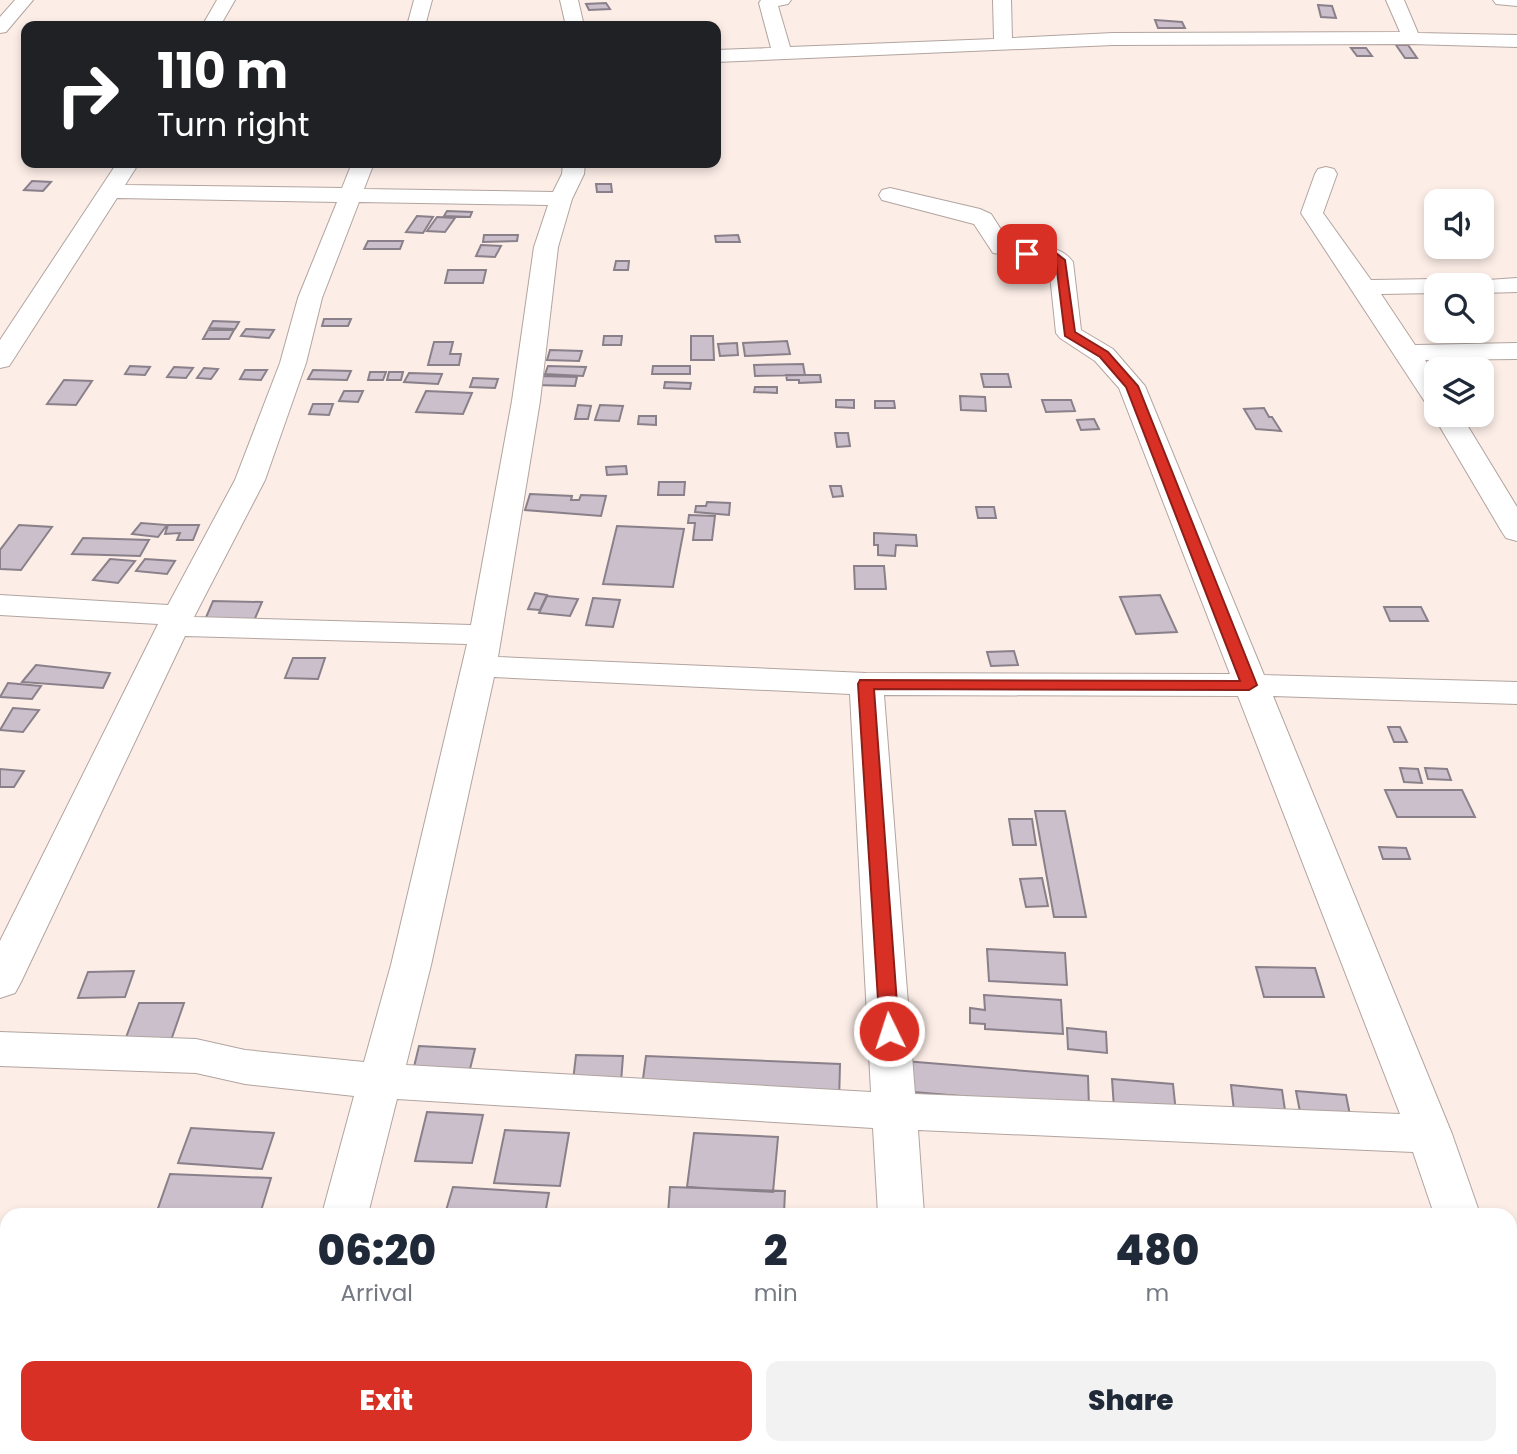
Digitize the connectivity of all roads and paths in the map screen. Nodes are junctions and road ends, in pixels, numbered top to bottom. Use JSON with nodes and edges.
{"nodes":[{"id":1,"x":24,"y":0,"type":"edge"},
{"id":2,"x":226,"y":0,"type":"edge"},
{"id":3,"x":423,"y":0,"type":"edge"},
{"id":4,"x":569,"y":0,"type":"edge"},
{"id":5,"x":782,"y":0,"type":"edge"},
{"id":6,"x":1002,"y":0,"type":"edge"},
{"id":7,"x":1395,"y":0,"type":"edge"},
{"id":8,"x":1502,"y":0,"type":"edge"},
{"id":9,"x":1517,"y":1,"type":"edge"},
{"id":10,"x":214,"y":21,"type":"edge"},
{"id":11,"x":417,"y":21,"type":"edge"},
{"id":12,"x":574,"y":21,"type":"edge"},
{"id":13,"x":0,"y":29,"type":"edge"},
{"id":14,"x":1411,"y":38,"type":"junction"},
{"id":15,"x":1517,"y":41,"type":"edge"},
{"id":16,"x":1003,"y":44,"type":"junction"},
{"id":17,"x":782,"y":53,"type":"junction"},
{"id":18,"x":721,"y":56,"type":"edge"},
{"id":19,"x":125,"y":168,"type":"edge"},
{"id":20,"x":361,"y":168,"type":"edge"},
{"id":21,"x":574,"y":168,"type":"edge"},
{"id":22,"x":1326,"y":174,"type":"dead end"},
{"id":23,"x":110,"y":191,"type":"junction"},
{"id":24,"x":890,"y":195,"type":"dead end"},
{"id":25,"x":350,"y":197,"type":"junction"},
{"id":26,"x":561,"y":199,"type":"junction"},
{"id":27,"x":1517,"y":285,"type":"edge"},
{"id":28,"x":1424,"y":286,"type":"edge"},
{"id":29,"x":1494,"y":286,"type":"edge"},
{"id":30,"x":1364,"y":287,"type":"junction"},
{"id":31,"x":1517,"y":351,"type":"edge"},
{"id":32,"x":1407,"y":353,"type":"junction"},
{"id":33,"x":0,"y":360,"type":"edge"},
{"id":34,"x":1424,"y":379,"type":"edge"},
{"id":35,"x":1454,"y":427,"type":"edge"},
{"id":36,"x":1517,"y":532,"type":"edge"},
{"id":37,"x":0,"y":605,"type":"edge"},
{"id":38,"x":176,"y":620,"type":"junction"},
{"id":39,"x":483,"y":650,"type":"junction"},
{"id":40,"x":866,"y":684,"type":"junction"},
{"id":41,"x":1249,"y":685,"type":"junction"},
{"id":42,"x":1517,"y":693,"type":"edge"},
{"id":43,"x":0,"y":982,"type":"edge"},
{"id":44,"x":0,"y":1049,"type":"edge"},
{"id":45,"x":382,"y":1081,"type":"junction"},
{"id":46,"x":895,"y":1111,"type":"junction"},
{"id":47,"x":1430,"y":1134,"type":"junction"},
{"id":48,"x":347,"y":1208,"type":"edge"},
{"id":49,"x":901,"y":1208,"type":"edge"},
{"id":50,"x":1455,"y":1208,"type":"edge"}],
"edges":[{"from":1,"to":13,"type":"street"},
{"from":2,"to":10,"type":"street"},
{"from":3,"to":11,"type":"street"},
{"from":4,"to":12,"type":"street"},
{"from":5,"to":17,"type":"street"},
{"from":6,"to":16,"type":"street"},
{"from":7,"to":14,"type":"street"},
{"from":8,"to":9,"type":"street"},
{"from":14,"to":15,"type":"street"},
{"from":14,"to":16,"type":"street"},
{"from":16,"to":17,"type":"street"},
{"from":17,"to":18,"type":"street"},
{"from":19,"to":23,"type":"street"},
{"from":20,"to":25,"type":"street"},
{"from":21,"to":26,"type":"street"},
{"from":22,"to":30,"type":"street"},
{"from":23,"to":25,"type":"street"},
{"from":23,"to":33,"type":"street"},
{"from":24,"to":41,"type":"street"},
{"from":25,"to":26,"type":"street"},
{"from":25,"to":38,"type":"street"},
{"from":26,"to":39,"type":"street"},
{"from":27,"to":29,"type":"street"},
{"from":28,"to":30,"type":"street"},
{"from":30,"to":32,"type":"street"},
{"from":31,"to":32,"type":"street"},
{"from":32,"to":34,"type":"street"},
{"from":35,"to":36,"type":"street"},
{"from":37,"to":38,"type":"street"},
{"from":38,"to":39,"type":"street"},
{"from":38,"to":43,"type":"street"},
{"from":39,"to":40,"type":"street"},
{"from":39,"to":45,"type":"street"},
{"from":40,"to":41,"type":"street"},
{"from":40,"to":46,"type":"street"},
{"from":41,"to":42,"type":"street"},
{"from":41,"to":47,"type":"street"},
{"from":44,"to":45,"type":"street"},
{"from":45,"to":46,"type":"street"},
{"from":45,"to":48,"type":"street"},
{"from":46,"to":47,"type":"street"},
{"from":46,"to":49,"type":"street"},
{"from":47,"to":50,"type":"street"}]}
